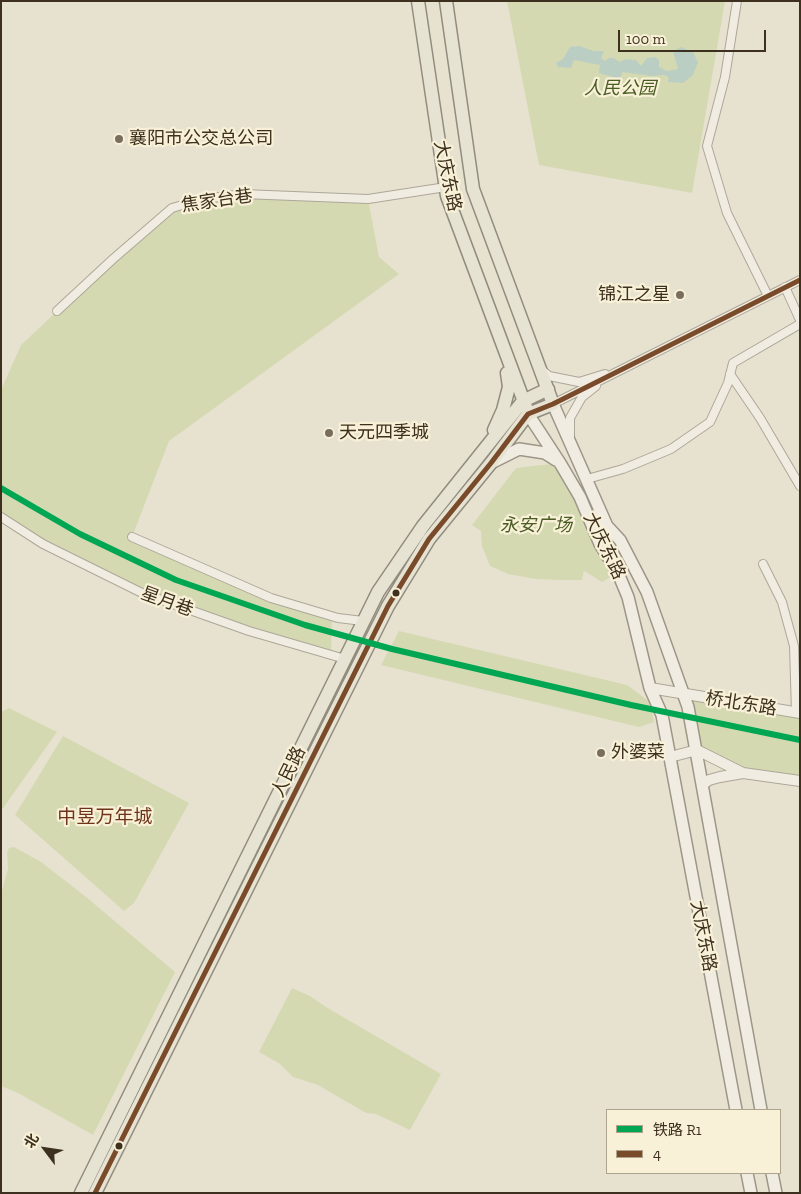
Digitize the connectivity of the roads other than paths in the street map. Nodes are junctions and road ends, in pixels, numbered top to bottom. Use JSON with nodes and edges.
{"nodes":[{"id":1,"x":418,"y":1,"type":"edge"},
{"id":2,"x":446,"y":1,"type":"edge"},
{"id":3,"x":737,"y":1,"type":"edge"},
{"id":4,"x":446,"y":187,"type":"junction"},
{"id":5,"x":800,"y":280,"type":"edge"},
{"id":6,"x":785,"y":287,"type":"junction"},
{"id":7,"x":768,"y":296,"type":"junction"},
{"id":8,"x":57,"y":311,"type":"dead end"},
{"id":9,"x":800,"y":320,"type":"edge"},
{"id":10,"x":800,"y":324,"type":"edge"},
{"id":11,"x":504,"y":348,"type":"junction"},
{"id":12,"x":540,"y":368,"type":"junction"},
{"id":13,"x":621,"y":370,"type":"junction"},
{"id":14,"x":730,"y":374,"type":"junction"},
{"id":15,"x":548,"y":389,"type":"junction"},
{"id":16,"x":523,"y":401,"type":"junction"},
{"id":17,"x":553,"y":404,"type":"junction"},
{"id":18,"x":528,"y":414,"type":"junction"},
{"id":19,"x":570,"y":441,"type":"junction"},
{"id":20,"x":482,"y":453,"type":"junction"},
{"id":21,"x":491,"y":463,"type":"junction"},
{"id":22,"x":560,"y":463,"type":"junction"},
{"id":23,"x":586,"y":478,"type":"junction"},
{"id":24,"x":800,"y":486,"type":"edge"},
{"id":25,"x":1,"y":517,"type":"edge"},
{"id":26,"x":132,"y":537,"type":"dead end"},
{"id":27,"x":763,"y":564,"type":"dead end"},
{"id":28,"x":363,"y":621,"type":"junction"},
{"id":29,"x":345,"y":659,"type":"junction"},
{"id":30,"x":650,"y":688,"type":"junction"},
{"id":31,"x":683,"y":694,"type":"junction"},
{"id":32,"x":798,"y":713,"type":"edge"},
{"id":33,"x":697,"y":750,"type":"junction"},
{"id":34,"x":670,"y":757,"type":"junction"},
{"id":35,"x":743,"y":774,"type":"junction"},
{"id":36,"x":800,"y":781,"type":"edge"},
{"id":37,"x":702,"y":785,"type":"junction"},
{"id":38,"x":736,"y":1109,"type":"edge"},
{"id":39,"x":761,"y":1109,"type":"edge"},
{"id":40,"x":747,"y":1174,"type":"edge"},
{"id":41,"x":772,"y":1174,"type":"edge"},
{"id":42,"x":81,"y":1193,"type":"edge"},
{"id":43,"x":95,"y":1193,"type":"edge"},
{"id":44,"x":751,"y":1193,"type":"edge"},
{"id":45,"x":776,"y":1193,"type":"edge"}],
"edges":[{"from":1,"to":4,"type":"main road","name":"大庆东路"},
{"from":2,"to":12,"type":"main road","name":"大庆东路"},
{"from":3,"to":7,"type":"street"},
{"from":4,"to":8,"type":"street","name":"焦家台巷"},
{"from":4,"to":11,"type":"main road","name":"大庆东路"},
{"from":5,"to":6,"type":"street"},
{"from":6,"to":7,"type":"street"},
{"from":6,"to":9,"type":"street"},
{"from":7,"to":13,"type":"street"},
{"from":10,"to":14,"type":"street"},
{"from":11,"to":16,"type":"main road","name":"大庆东路"},
{"from":11,"to":20,"type":"main road"},
{"from":12,"to":13,"type":"street"},
{"from":12,"to":15,"type":"main road","name":"大庆东路"},
{"from":13,"to":17,"type":"street"},
{"from":13,"to":19,"type":"street"},
{"from":14,"to":23,"type":"street"},
{"from":14,"to":24,"type":"street"},
{"from":15,"to":16,"type":"main road","name":"人民路"},
{"from":15,"to":17,"type":"main road","name":"大庆东路"},
{"from":16,"to":18,"type":"main road","name":"大庆东路"},
{"from":16,"to":20,"type":"main road","name":"人民路"},
{"from":17,"to":18,"type":"main road"},
{"from":17,"to":19,"type":"main road","name":"大庆东路"},
{"from":18,"to":21,"type":"main road","name":"人民路"},
{"from":18,"to":22,"type":"main road","name":"大庆东路"},
{"from":19,"to":23,"type":"main road","name":"大庆东路"},
{"from":20,"to":28,"type":"main road","name":"人民路"},
{"from":21,"to":22,"type":"main road"},
{"from":21,"to":43,"type":"main road","name":"人民路"},
{"from":22,"to":30,"type":"main road","name":"大庆东路"},
{"from":23,"to":31,"type":"main road","name":"大庆东路"},
{"from":25,"to":29,"type":"street","name":"星月巷"},
{"from":26,"to":28,"type":"street"},
{"from":27,"to":32,"type":"street"},
{"from":28,"to":29,"type":"main road","name":"人民路"},
{"from":29,"to":42,"type":"main road","name":"人民路"},
{"from":30,"to":31,"type":"street","name":"桥北东路"},
{"from":30,"to":34,"type":"main road","name":"大庆东路"},
{"from":31,"to":32,"type":"street","name":"桥北东路"},
{"from":31,"to":33,"type":"main road","name":"大庆东路"},
{"from":33,"to":34,"type":"street"},
{"from":33,"to":35,"type":"street"},
{"from":33,"to":37,"type":"main road","name":"大庆东路"},
{"from":34,"to":38,"type":"main road","name":"大庆东路"},
{"from":35,"to":36,"type":"street"},
{"from":35,"to":37,"type":"street"},
{"from":37,"to":39,"type":"main road","name":"大庆东路"},
{"from":40,"to":44,"type":"main road"},
{"from":41,"to":45,"type":"main road"}]}
